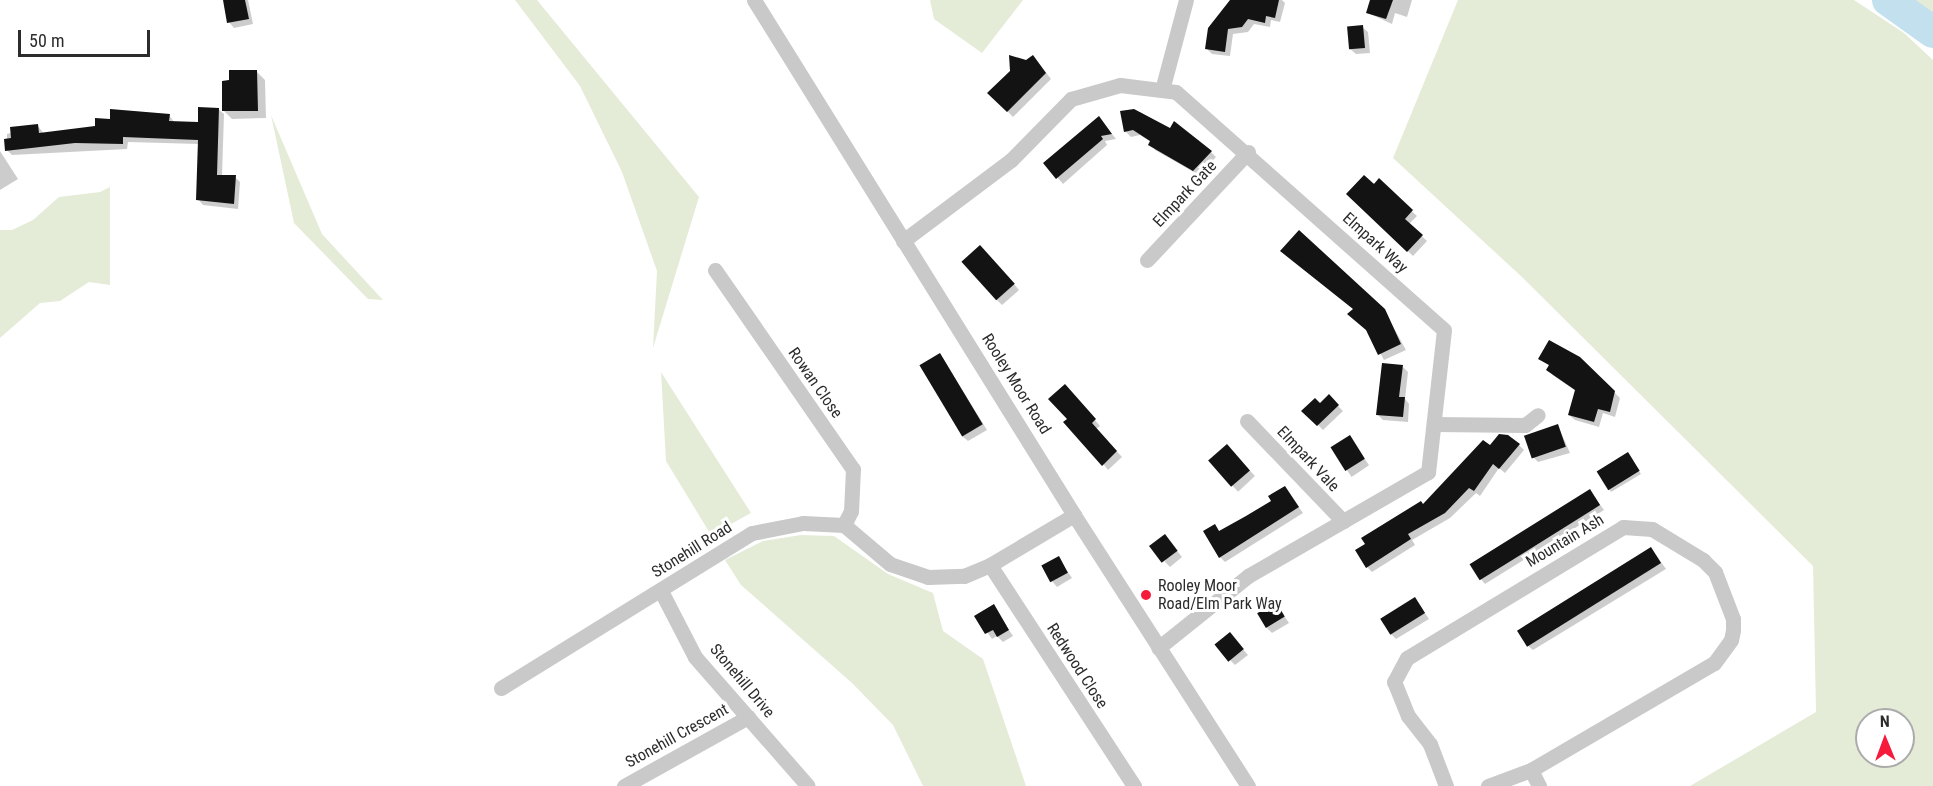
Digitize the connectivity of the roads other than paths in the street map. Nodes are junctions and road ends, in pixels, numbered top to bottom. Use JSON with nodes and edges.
{"nodes":[{"id":1,"x":754,"y":0,"type":"edge"},
{"id":2,"x":1186,"y":0,"type":"edge"},
{"id":3,"x":1162,"y":90,"type":"junction"},
{"id":4,"x":1248,"y":152,"type":"junction"},
{"id":5,"x":903,"y":241,"type":"junction"},
{"id":6,"x":1147,"y":260,"type":"dead end"},
{"id":7,"x":715,"y":270,"type":"dead end"},
{"id":8,"x":1538,"y":415,"type":"dead end"},
{"id":9,"x":1247,"y":421,"type":"dead end"},
{"id":10,"x":1434,"y":424,"type":"junction"},
{"id":11,"x":1074,"y":515,"type":"junction"},
{"id":12,"x":1342,"y":521,"type":"junction"},
{"id":13,"x":844,"y":525,"type":"junction"},
{"id":14,"x":990,"y":565,"type":"junction"},
{"id":15,"x":661,"y":591,"type":"junction"},
{"id":16,"x":1158,"y":648,"type":"junction"},
{"id":17,"x":501,"y":688,"type":"dead end"},
{"id":18,"x":748,"y":717,"type":"junction"},
{"id":19,"x":1531,"y":770,"type":"junction"},
{"id":20,"x":624,"y":786,"type":"edge"},
{"id":21,"x":808,"y":786,"type":"edge"},
{"id":22,"x":1134,"y":786,"type":"edge"},
{"id":23,"x":1248,"y":786,"type":"edge"},
{"id":24,"x":1446,"y":786,"type":"edge"},
{"id":25,"x":1488,"y":786,"type":"edge"},
{"id":26,"x":1539,"y":786,"type":"edge"}],
"edges":[{"from":1,"to":5,"type":"street","name":"Rooley Moor Road"},
{"from":2,"to":3,"type":"street"},
{"from":3,"to":4,"type":"street","name":"Elmpark Way"},
{"from":3,"to":5,"type":"street","name":"Elmpark Way"},
{"from":4,"to":6,"type":"street","name":"Elmpark Gate"},
{"from":4,"to":10,"type":"street","name":"Elmpark Way"},
{"from":5,"to":11,"type":"street","name":"Rooley Moor Road"},
{"from":7,"to":13,"type":"street","name":"Rowan Close"},
{"from":8,"to":10,"type":"street"},
{"from":9,"to":12,"type":"street","name":"Elmpark Vale"},
{"from":10,"to":12,"type":"street","name":"Elmpark Way"},
{"from":11,"to":14,"type":"street"},
{"from":11,"to":16,"type":"street","name":"Rooley Moor Road"},
{"from":12,"to":16,"type":"street","name":"Elmpark Way"},
{"from":13,"to":14,"type":"street"},
{"from":13,"to":15,"type":"street","name":"Stonehill Road"},
{"from":14,"to":22,"type":"street","name":"Redwood Close"},
{"from":15,"to":17,"type":"street","name":"Stonehill Road"},
{"from":15,"to":18,"type":"street","name":"Stonehill Drive"},
{"from":16,"to":23,"type":"street","name":"Rooley Moor Road"},
{"from":18,"to":20,"type":"street","name":"Stonehill Crescent"},
{"from":18,"to":21,"type":"street","name":"Stonehill Drive"},
{"from":19,"to":24,"type":"street","name":"Mountain Ash"},
{"from":19,"to":25,"type":"street","name":"Mountain Ash"},
{"from":19,"to":26,"type":"street"}]}
